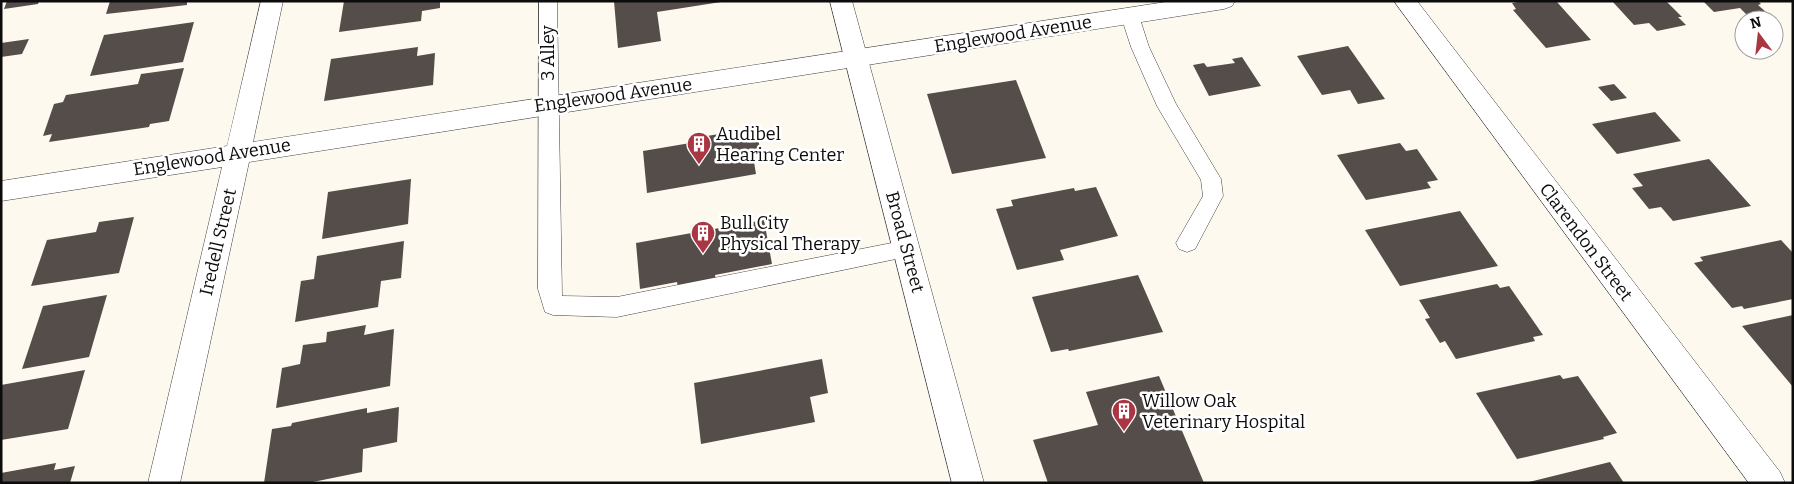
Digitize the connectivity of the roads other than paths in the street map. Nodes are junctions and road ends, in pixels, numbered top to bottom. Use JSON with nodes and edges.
{"nodes":[{"id":1,"x":272,"y":1,"type":"edge"},
{"id":2,"x":548,"y":1,"type":"edge"},
{"id":3,"x":841,"y":1,"type":"edge"},
{"id":4,"x":1224,"y":1,"type":"edge"},
{"id":5,"x":1405,"y":1,"type":"edge"},
{"id":6,"x":1130,"y":16,"type":"junction"},
{"id":7,"x":858,"y":58,"type":"junction"},
{"id":8,"x":549,"y":104,"type":"junction"},
{"id":9,"x":239,"y":153,"type":"junction"},
{"id":10,"x":1,"y":191,"type":"edge"},
{"id":11,"x":1187,"y":242,"type":"dead end"},
{"id":12,"x":907,"y":248,"type":"junction"},
{"id":13,"x":164,"y":483,"type":"edge"},
{"id":14,"x":968,"y":483,"type":"edge"},
{"id":15,"x":1768,"y":483,"type":"edge"}],
"edges":[{"from":1,"to":9,"type":"street","name":"Iredell Street"},
{"from":2,"to":8,"type":"lane","name":"3 Alley"},
{"from":3,"to":7,"type":"street","name":"Broad Street"},
{"from":4,"to":6,"type":"street","name":"Englewood Avenue"},
{"from":5,"to":15,"type":"street","name":"Clarendon Street"},
{"from":6,"to":7,"type":"street","name":"Englewood Avenue"},
{"from":6,"to":11,"type":"lane"},
{"from":7,"to":8,"type":"street","name":"Englewood Avenue"},
{"from":7,"to":12,"type":"street","name":"Broad Street"},
{"from":8,"to":9,"type":"street","name":"Englewood Avenue"},
{"from":8,"to":12,"type":"lane","name":"3 Alley"},
{"from":9,"to":10,"type":"street","name":"Englewood Avenue"},
{"from":9,"to":13,"type":"street","name":"Iredell Street"},
{"from":12,"to":14,"type":"street","name":"Broad Street"}]}
